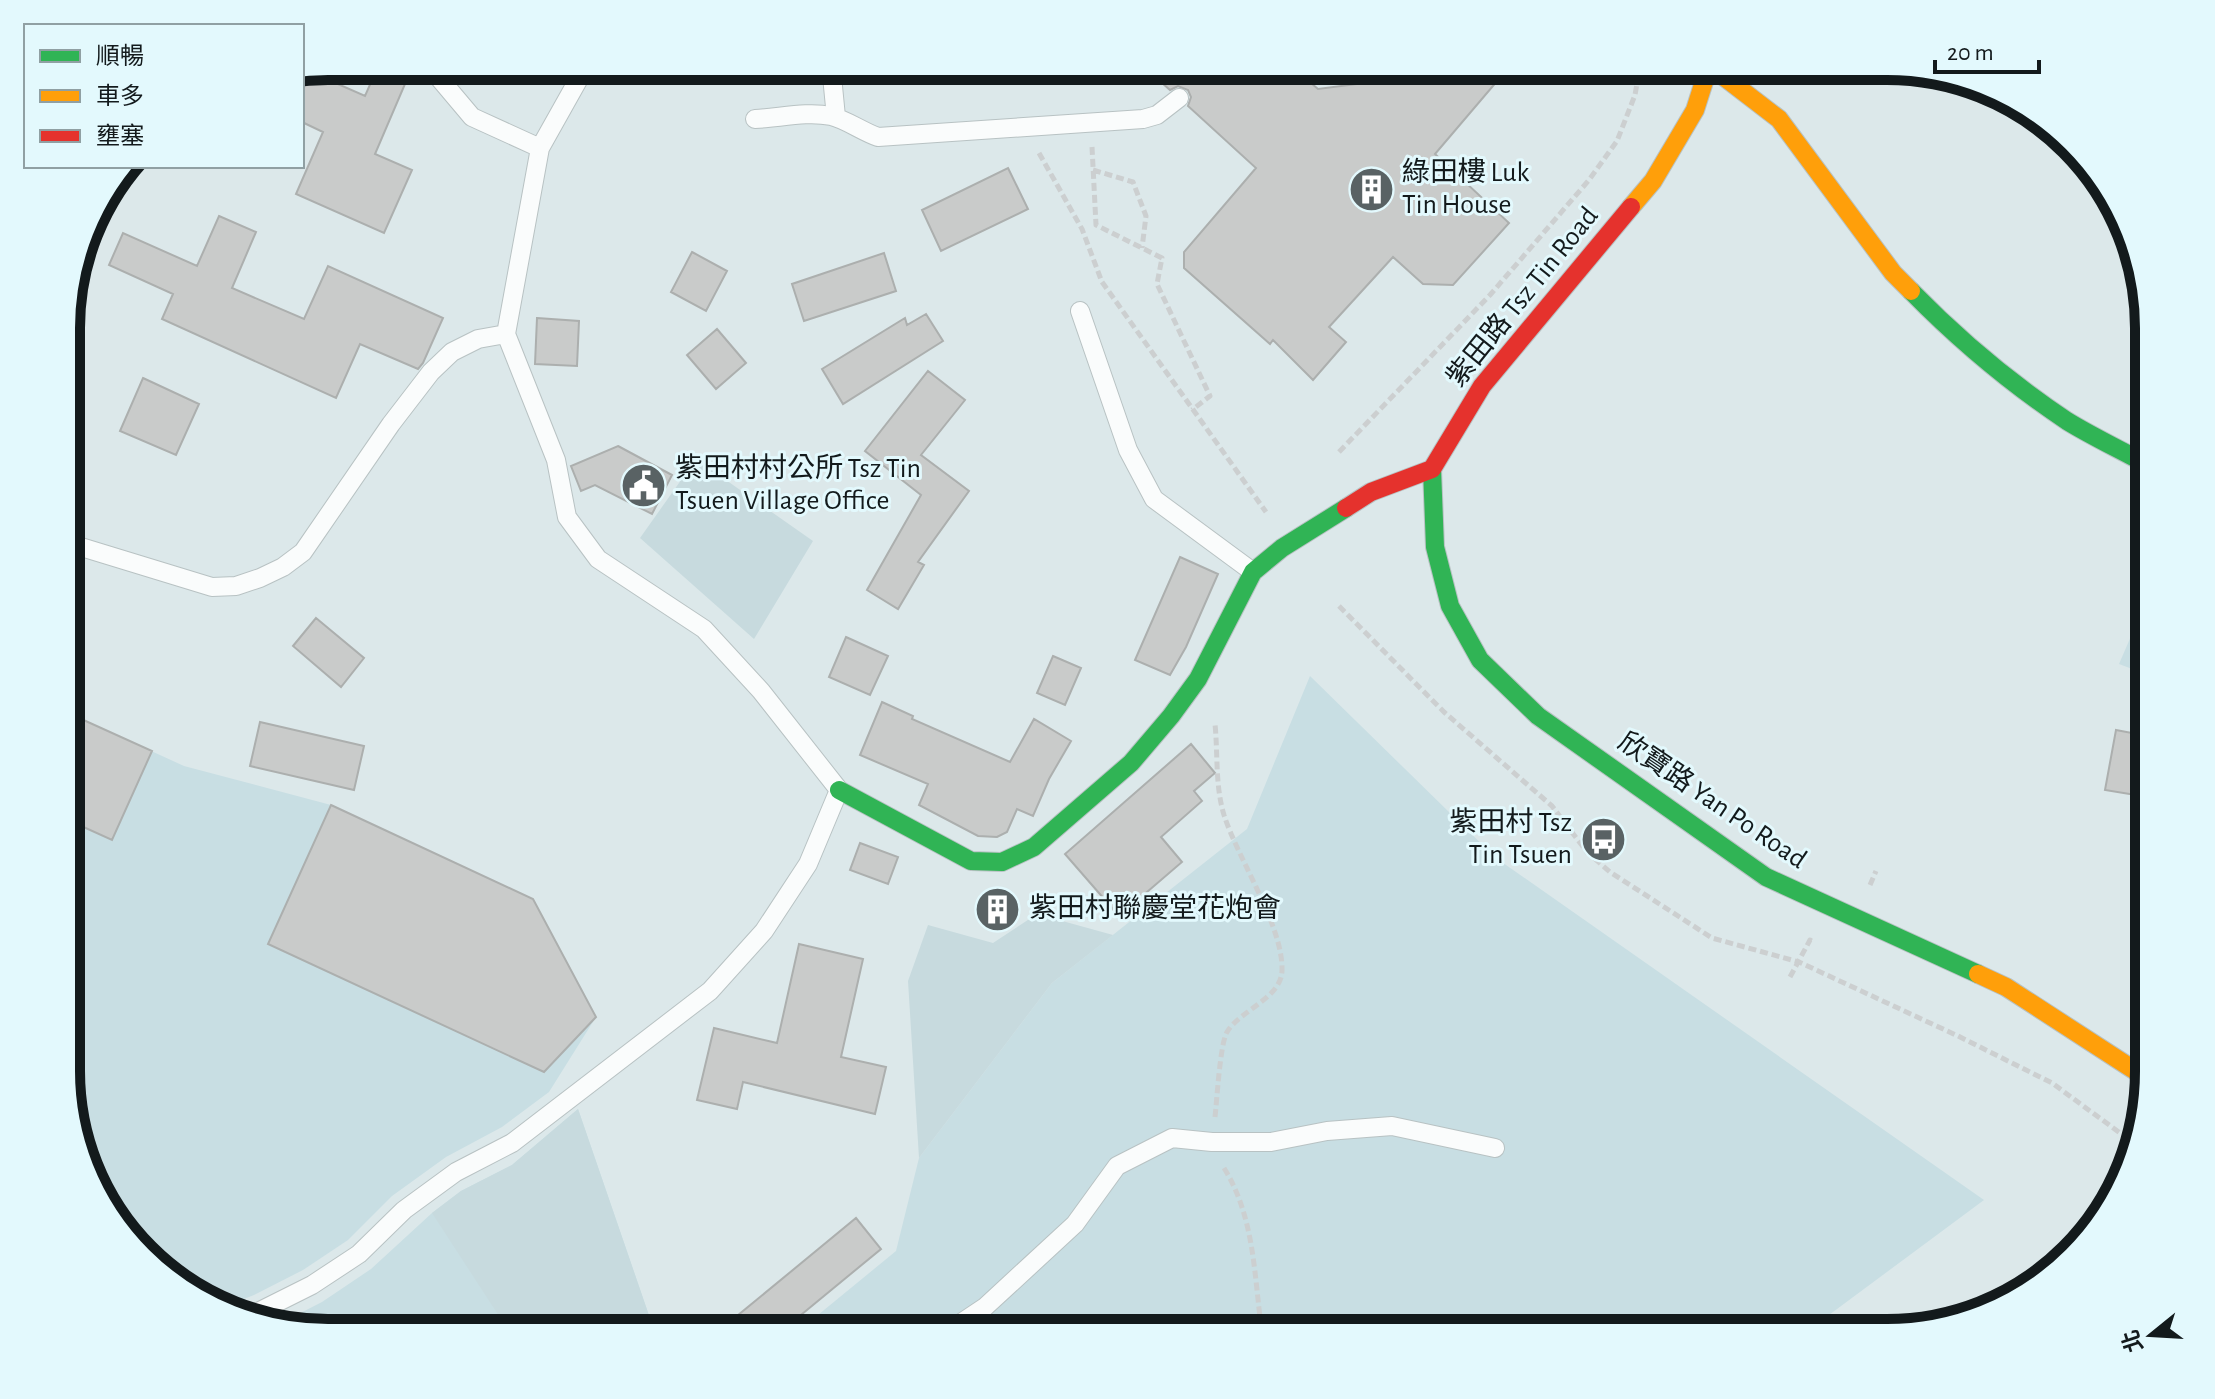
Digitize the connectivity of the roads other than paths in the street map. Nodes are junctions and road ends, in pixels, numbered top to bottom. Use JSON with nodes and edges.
{"nodes":[{"id":1,"x":1705,"y":80,"type":"edge"},
{"id":2,"x":1728,"y":80,"type":"edge"},
{"id":3,"x":442,"y":81,"type":"edge"},
{"id":4,"x":578,"y":81,"type":"edge"},
{"id":5,"x":832,"y":81,"type":"edge"},
{"id":6,"x":1179,"y":98,"type":"dead end"},
{"id":7,"x":836,"y":117,"type":"junction"},
{"id":8,"x":755,"y":119,"type":"dead end"},
{"id":9,"x":540,"y":148,"type":"junction"},
{"id":10,"x":1080,"y":311,"type":"dead end"},
{"id":11,"x":506,"y":334,"type":"junction"},
{"id":12,"x":2134,"y":457,"type":"edge"},
{"id":13,"x":1432,"y":469,"type":"junction"},
{"id":14,"x":80,"y":547,"type":"edge"},
{"id":15,"x":1253,"y":572,"type":"junction"},
{"id":16,"x":839,"y":790,"type":"junction"},
{"id":17,"x":2134,"y":1070,"type":"edge"},
{"id":18,"x":1495,"y":1148,"type":"dead end"},
{"id":19,"x":263,"y":1310,"type":"edge"},
{"id":20,"x":968,"y":1319,"type":"edge"}],
"edges":[{"from":1,"to":13,"type":"street","name":"紫田路 Tsz Tin Road"},
{"from":2,"to":12,"type":"street"},
{"from":3,"to":9,"type":"lane"},
{"from":4,"to":9,"type":"lane"},
{"from":5,"to":7,"type":"lane"},
{"from":6,"to":7,"type":"lane"},
{"from":7,"to":8,"type":"lane"},
{"from":9,"to":11,"type":"lane"},
{"from":10,"to":15,"type":"lane"},
{"from":11,"to":14,"type":"lane"},
{"from":11,"to":16,"type":"lane"},
{"from":13,"to":15,"type":"street"},
{"from":13,"to":17,"type":"street","name":"欣寶路 Yan Po Road"},
{"from":15,"to":16,"type":"street"},
{"from":16,"to":19,"type":"lane"},
{"from":18,"to":20,"type":"lane"}]}
